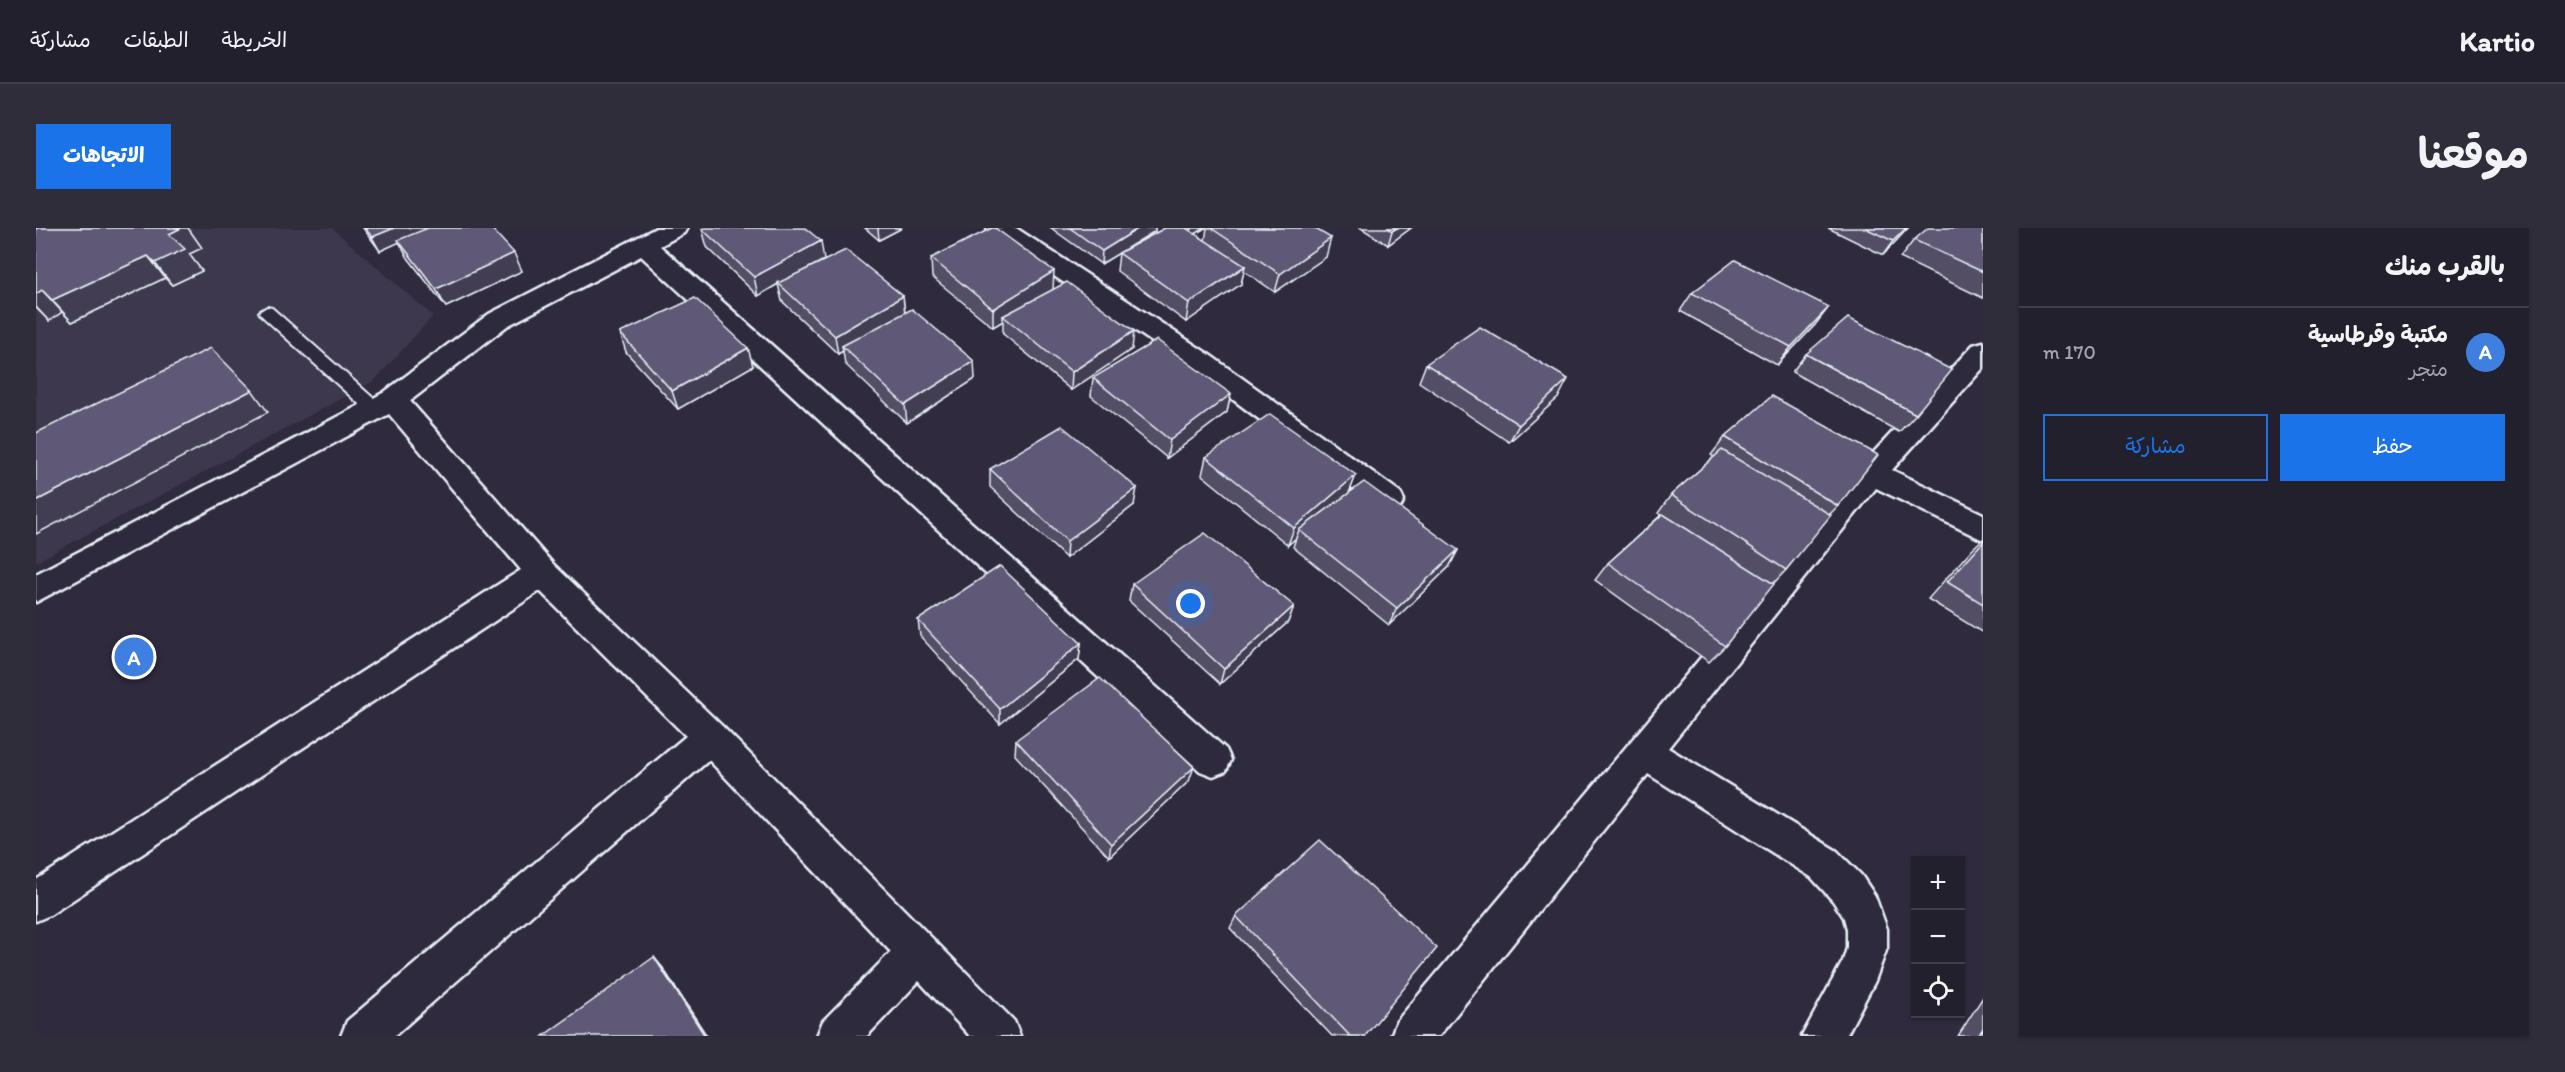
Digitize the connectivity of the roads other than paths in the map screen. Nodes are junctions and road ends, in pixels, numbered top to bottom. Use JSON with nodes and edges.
{"nodes":[{"id":1,"x":675,"y":228,"type":"edge"},
{"id":2,"x":999,"y":228,"type":"edge"},
{"id":3,"x":642,"y":243,"type":"junction"},
{"id":4,"x":267,"y":312,"type":"dead end"},
{"id":5,"x":1983,"y":351,"type":"edge"},
{"id":6,"x":384,"y":405,"type":"junction"},
{"id":7,"x":1872,"y":473,"type":"junction"},
{"id":8,"x":1389,"y":500,"type":"edge"},
{"id":9,"x":1983,"y":528,"type":"edge"},
{"id":10,"x":542,"y":573,"type":"junction"},
{"id":11,"x":36,"y":589,"type":"edge"},
{"id":12,"x":710,"y":737,"type":"junction"},
{"id":13,"x":1645,"y":753,"type":"junction"},
{"id":14,"x":1213,"y":760,"type":"dead end"},
{"id":15,"x":36,"y":902,"type":"edge"},
{"id":16,"x":918,"y":953,"type":"junction"},
{"id":17,"x":362,"y":1036,"type":"edge"},
{"id":18,"x":838,"y":1036,"type":"edge"},
{"id":19,"x":999,"y":1036,"type":"edge"},
{"id":20,"x":1412,"y":1036,"type":"edge"},
{"id":21,"x":1823,"y":1036,"type":"edge"}],
"edges":[{"from":1,"to":3,"type":"street"},
{"from":2,"to":8,"type":"street"},
{"from":3,"to":6,"type":"street"},
{"from":3,"to":14,"type":"street"},
{"from":4,"to":6,"type":"lane"},
{"from":5,"to":7,"type":"street"},
{"from":6,"to":10,"type":"street"},
{"from":6,"to":11,"type":"street"},
{"from":7,"to":9,"type":"street"},
{"from":7,"to":13,"type":"street"},
{"from":10,"to":12,"type":"street"},
{"from":10,"to":15,"type":"street"},
{"from":12,"to":16,"type":"street"},
{"from":12,"to":17,"type":"street"},
{"from":13,"to":20,"type":"street"},
{"from":13,"to":21,"type":"street"},
{"from":16,"to":18,"type":"street"},
{"from":16,"to":19,"type":"street"}]}
